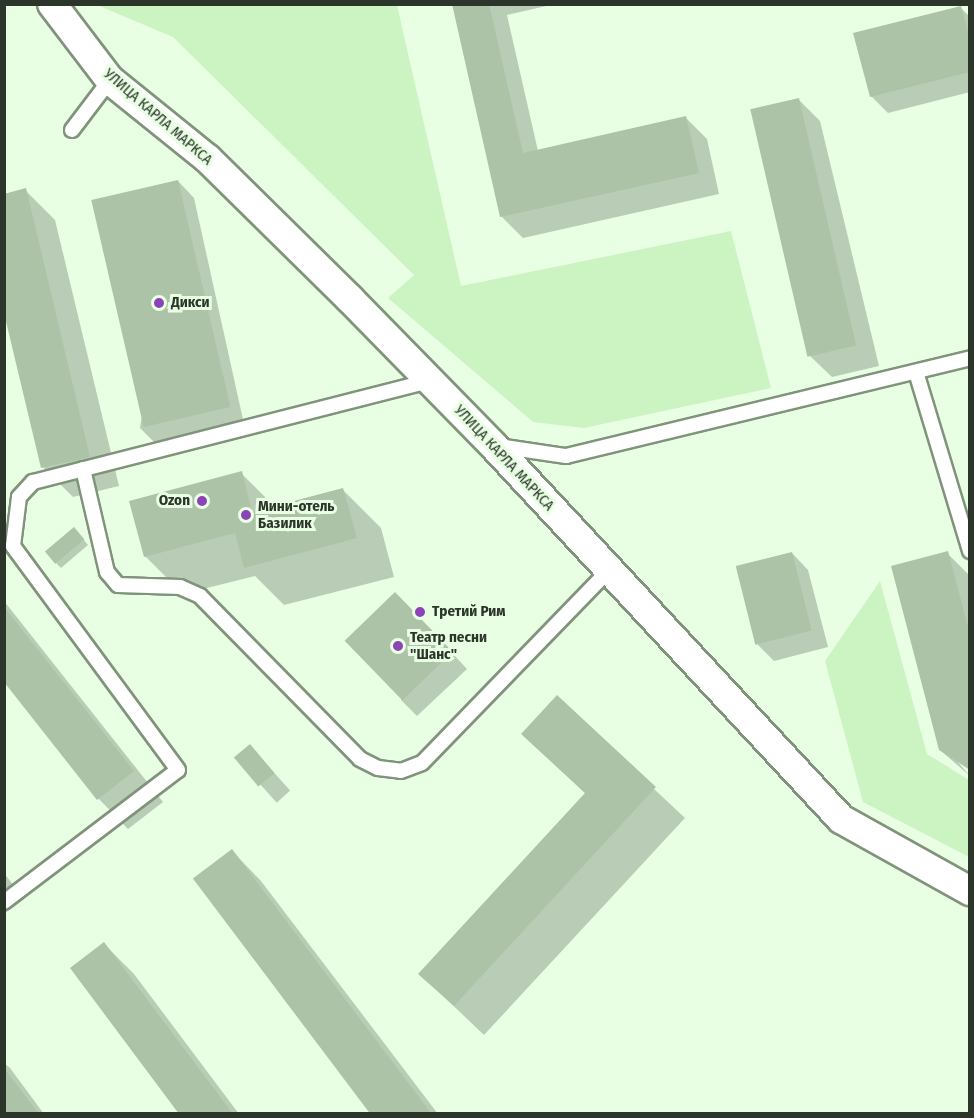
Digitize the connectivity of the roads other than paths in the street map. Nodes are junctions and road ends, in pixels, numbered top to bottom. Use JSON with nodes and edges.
{"nodes":[{"id":1,"x":52,"y":4,"type":"edge"},
{"id":2,"x":110,"y":80,"type":"junction"},
{"id":3,"x":72,"y":130,"type":"dead end"},
{"id":4,"x":969,"y":358,"type":"edge"},
{"id":5,"x":916,"y":372,"type":"junction"},
{"id":6,"x":430,"y":381,"type":"junction"},
{"id":7,"x":493,"y":445,"type":"junction"},
{"id":8,"x":83,"y":469,"type":"junction"},
{"id":9,"x":969,"y":551,"type":"edge"},
{"id":10,"x":609,"y":570,"type":"junction"},
{"id":11,"x":969,"y":891,"type":"edge"},
{"id":12,"x":4,"y":902,"type":"edge"}],
"edges":[{"from":1,"to":2,"type":"street","name":"УЛИЦА КАРЛА МАРКСА"},
{"from":2,"to":3,"type":"lane"},
{"from":2,"to":6,"type":"street","name":"УЛИЦА КАРЛА МАРКСА"},
{"from":4,"to":5,"type":"lane"},
{"from":5,"to":7,"type":"lane"},
{"from":5,"to":9,"type":"lane"},
{"from":6,"to":7,"type":"street","name":"УЛИЦА КАРЛА МАРКСА"},
{"from":6,"to":8,"type":"lane"},
{"from":7,"to":10,"type":"street","name":"УЛИЦА КАРЛА МАРКСА"},
{"from":8,"to":10,"type":"lane"},
{"from":8,"to":12,"type":"lane"},
{"from":10,"to":11,"type":"street","name":"УЛИЦА КАРЛА МАРКСА"}]}
